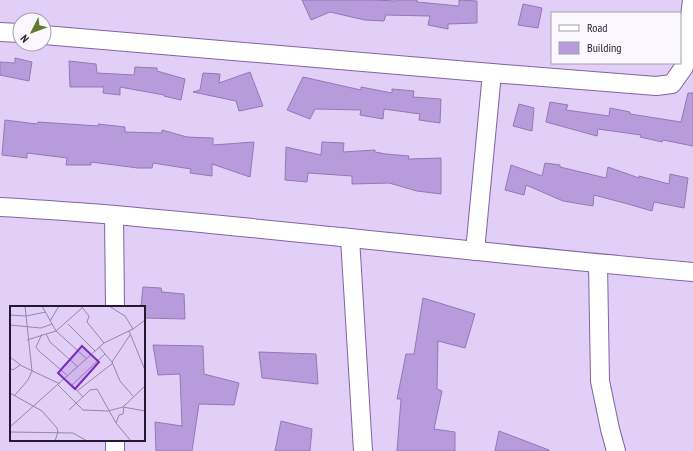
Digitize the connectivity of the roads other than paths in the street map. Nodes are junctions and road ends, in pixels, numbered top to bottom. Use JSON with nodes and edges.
{"nodes":[{"id":1,"x":692,"y":0,"type":"edge"},
{"id":2,"x":0,"y":32,"type":"edge"},
{"id":3,"x":12,"y":33,"type":"edge"},
{"id":4,"x":52,"y":36,"type":"edge"},
{"id":5,"x":492,"y":73,"type":"junction"},
{"id":6,"x":0,"y":207,"type":"edge"},
{"id":7,"x":114,"y":215,"type":"junction"},
{"id":8,"x":350,"y":238,"type":"junction"},
{"id":9,"x":475,"y":252,"type":"junction"},
{"id":10,"x":598,"y":264,"type":"junction"},
{"id":11,"x":693,"y":272,"type":"edge"},
{"id":12,"x":115,"y":306,"type":"edge"},
{"id":13,"x":115,"y":441,"type":"edge"},
{"id":14,"x":116,"y":451,"type":"edge"},
{"id":15,"x":364,"y":451,"type":"edge"},
{"id":16,"x":616,"y":451,"type":"edge"}],
"edges":[{"from":1,"to":5,"type":"street"},
{"from":2,"to":3,"type":"street"},
{"from":4,"to":5,"type":"street"},
{"from":5,"to":9,"type":"street"},
{"from":6,"to":7,"type":"street"},
{"from":7,"to":8,"type":"street"},
{"from":7,"to":12,"type":"street"},
{"from":8,"to":9,"type":"street"},
{"from":8,"to":15,"type":"street"},
{"from":9,"to":10,"type":"street"},
{"from":10,"to":11,"type":"street"},
{"from":10,"to":16,"type":"street"},
{"from":13,"to":14,"type":"street"}]}
